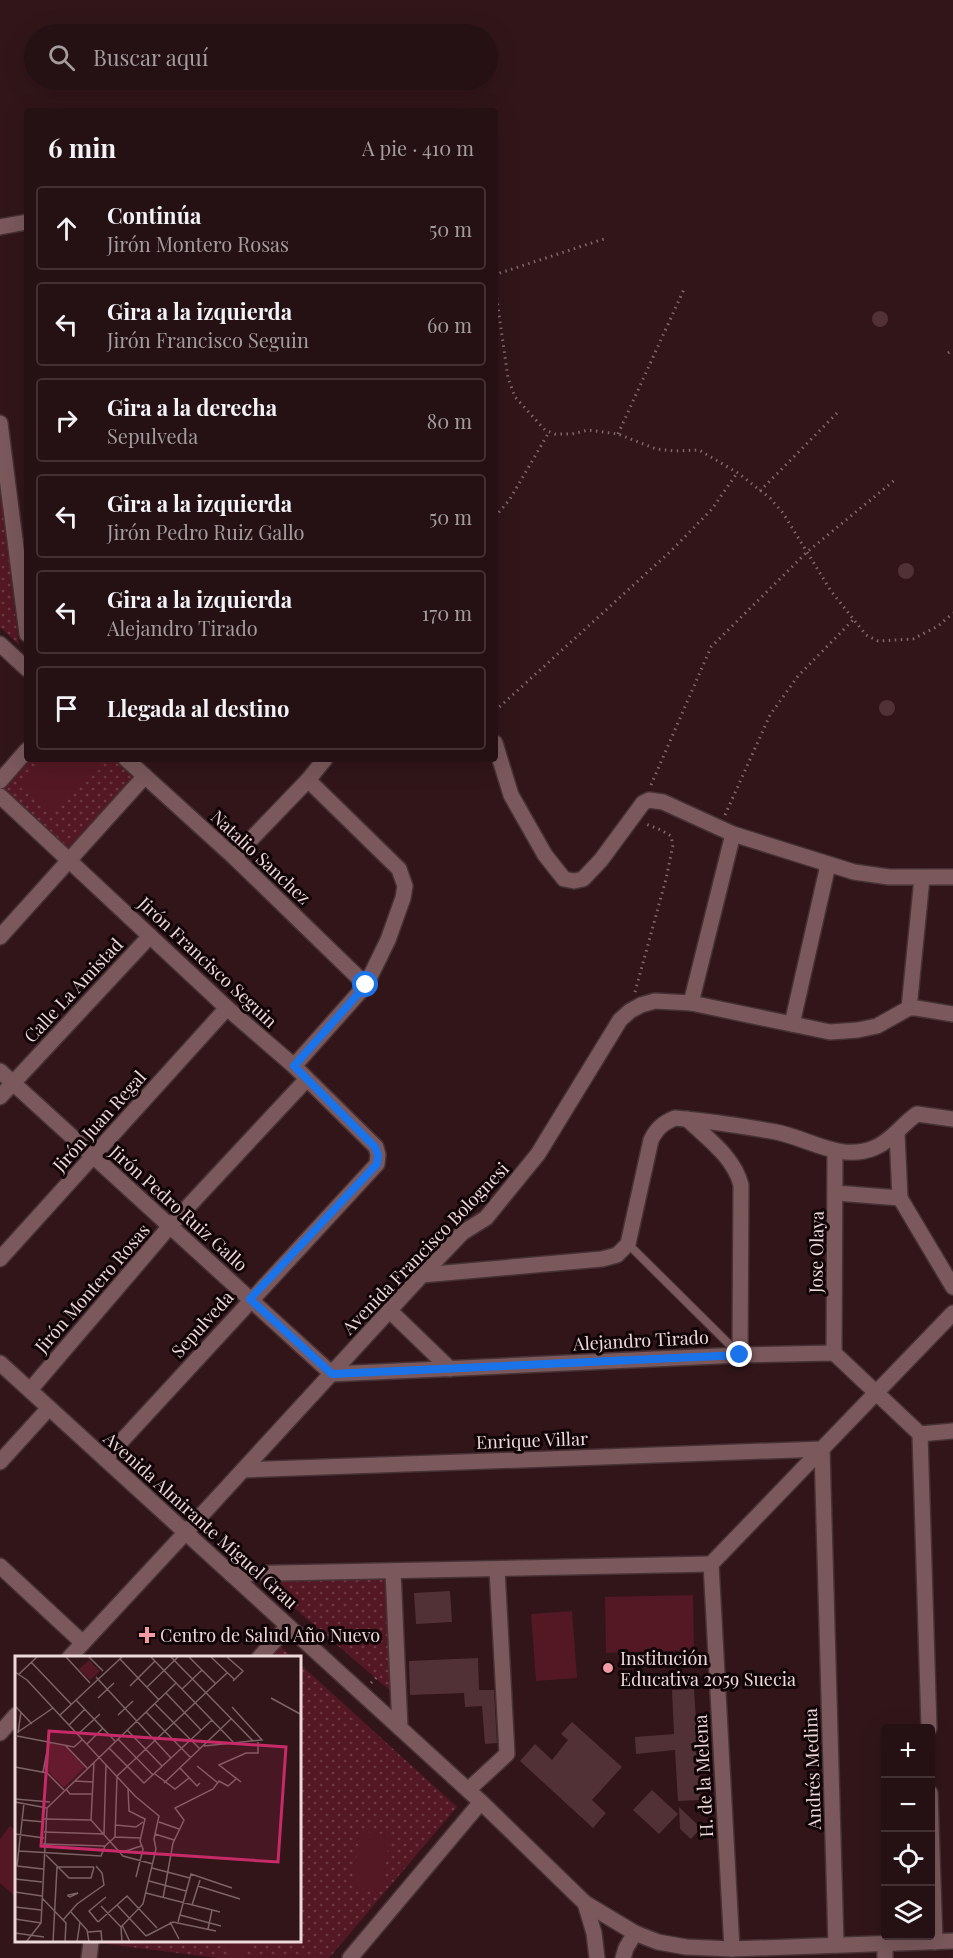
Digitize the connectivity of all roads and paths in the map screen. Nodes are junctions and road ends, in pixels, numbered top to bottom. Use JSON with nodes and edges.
{"nodes":[{"id":1,"x":24,"y":223,"type":"edge"},
{"id":2,"x":0,"y":227,"type":"edge"},
{"id":3,"x":607,"y":237,"type":"dead end"},
{"id":4,"x":498,"y":275,"type":"edge"},
{"id":5,"x":685,"y":287,"type":"dead end"},
{"id":6,"x":498,"y":307,"type":"edge"},
{"id":7,"x":953,"y":350,"type":"edge"},
{"id":8,"x":948,"y":353,"type":"dead end"},
{"id":9,"x":840,"y":411,"type":"dead end"},
{"id":10,"x":0,"y":423,"type":"edge"},
{"id":11,"x":549,"y":432,"type":"junction"},
{"id":12,"x":618,"y":434,"type":"junction"},
{"id":13,"x":738,"y":473,"type":"junction"},
{"id":14,"x":896,"y":479,"type":"dead end"},
{"id":15,"x":760,"y":491,"type":"junction"},
{"id":16,"x":498,"y":513,"type":"edge"},
{"id":17,"x":807,"y":552,"type":"junction"},
{"id":18,"x":24,"y":610,"type":"edge"},
{"id":19,"x":953,"y":613,"type":"edge"},
{"id":20,"x":854,"y":620,"type":"junction"},
{"id":21,"x":0,"y":644,"type":"edge"},
{"id":22,"x":24,"y":666,"type":"edge"},
{"id":23,"x":498,"y":708,"type":"edge"},
{"id":24,"x":24,"y":753,"type":"edge"},
{"id":25,"x":498,"y":753,"type":"edge"},
{"id":26,"x":129,"y":762,"type":"edge"},
{"id":27,"x":323,"y":762,"type":"edge"},
{"id":28,"x":145,"y":776,"type":"junction"},
{"id":29,"x":308,"y":780,"type":"junction"},
{"id":30,"x":0,"y":781,"type":"edge"},
{"id":31,"x":0,"y":796,"type":"edge"},
{"id":32,"x":644,"y":803,"type":"junction"},
{"id":33,"x":632,"y":819,"type":"junction"},
{"id":34,"x":727,"y":831,"type":"junction"},
{"id":35,"x":234,"y":857,"type":"junction"},
{"id":36,"x":69,"y":860,"type":"junction"},
{"id":37,"x":828,"y":865,"type":"junction"},
{"id":38,"x":953,"y":877,"type":"edge"},
{"id":39,"x":922,"y":878,"type":"junction"},
{"id":40,"x":150,"y":936,"type":"junction"},
{"id":41,"x":0,"y":937,"type":"edge"},
{"id":42,"x":366,"y":985,"type":"junction"},
{"id":43,"x":691,"y":1003,"type":"junction"},
{"id":44,"x":227,"y":1008,"type":"junction"},
{"id":45,"x":909,"y":1008,"type":"junction"},
{"id":46,"x":630,"y":1011,"type":"junction"},
{"id":47,"x":953,"y":1014,"type":"edge"},
{"id":48,"x":792,"y":1024,"type":"junction"},
{"id":49,"x":294,"y":1066,"type":"junction"},
{"id":50,"x":0,"y":1071,"type":"edge"},
{"id":51,"x":307,"y":1079,"type":"junction"},
{"id":52,"x":13,"y":1083,"type":"junction"},
{"id":53,"x":0,"y":1097,"type":"edge"},
{"id":54,"x":687,"y":1119,"type":"junction"},
{"id":55,"x":953,"y":1119,"type":"edge"},
{"id":56,"x":897,"y":1133,"type":"junction"},
{"id":57,"x":835,"y":1151,"type":"junction"},
{"id":58,"x":93,"y":1156,"type":"junction"},
{"id":59,"x":377,"y":1164,"type":"joint"},
{"id":60,"x":836,"y":1193,"type":"junction"},
{"id":61,"x":900,"y":1198,"type":"junction"},
{"id":62,"x":170,"y":1227,"type":"junction"},
{"id":63,"x":628,"y":1244,"type":"junction"},
{"id":64,"x":0,"y":1259,"type":"edge"},
{"id":65,"x":422,"y":1275,"type":"junction"},
{"id":66,"x":953,"y":1287,"type":"edge"},
{"id":67,"x":250,"y":1299,"type":"junction"},
{"id":68,"x":390,"y":1311,"type":"junction"},
{"id":69,"x":953,"y":1313,"type":"edge"},
{"id":70,"x":834,"y":1353,"type":"junction"},
{"id":71,"x":740,"y":1355,"type":"junction"},
{"id":72,"x":0,"y":1363,"type":"edge"},
{"id":73,"x":450,"y":1369,"type":"junction"},
{"id":74,"x":332,"y":1374,"type":"junction"},
{"id":75,"x":30,"y":1390,"type":"junction"},
{"id":76,"x":876,"y":1393,"type":"junction"},
{"id":77,"x":50,"y":1408,"type":"junction"},
{"id":78,"x":953,"y":1431,"type":"edge"},
{"id":79,"x":920,"y":1434,"type":"junction"},
{"id":80,"x":822,"y":1449,"type":"junction"},
{"id":81,"x":105,"y":1459,"type":"junction"},
{"id":82,"x":0,"y":1462,"type":"edge"},
{"id":83,"x":243,"y":1470,"type":"junction"},
{"id":84,"x":186,"y":1532,"type":"junction"},
{"id":85,"x":711,"y":1564,"type":"junction"},
{"id":86,"x":0,"y":1566,"type":"edge"},
{"id":87,"x":497,"y":1569,"type":"junction"},
{"id":88,"x":393,"y":1571,"type":"junction"},
{"id":89,"x":231,"y":1574,"type":"junction"},
{"id":90,"x":288,"y":1626,"type":"junction"},
{"id":91,"x":83,"y":1643,"type":"junction"},
{"id":92,"x":71,"y":1656,"type":"edge"},
{"id":93,"x":260,"y":1656,"type":"edge"},
{"id":94,"x":929,"y":1724,"type":"edge"},
{"id":95,"x":400,"y":1728,"type":"junction"},
{"id":96,"x":468,"y":1790,"type":"junction"},
{"id":97,"x":481,"y":1802,"type":"junction"},
{"id":98,"x":931,"y":1832,"type":"edge"},
{"id":99,"x":585,"y":1903,"type":"junction"},
{"id":100,"x":634,"y":1933,"type":"junction"},
{"id":101,"x":953,"y":1941,"type":"edge"},
{"id":102,"x":935,"y":1942,"type":"junction"},
{"id":103,"x":836,"y":1945,"type":"junction"},
{"id":104,"x":732,"y":1949,"type":"junction"},
{"id":105,"x":885,"y":1951,"type":"edge"},
{"id":106,"x":755,"y":1953,"type":"edge"},
{"id":107,"x":350,"y":1958,"type":"edge"},
{"id":108,"x":597,"y":1958,"type":"edge"},
{"id":109,"x":623,"y":1958,"type":"edge"}],
"edges":[{"from":1,"to":2,"type":"street"},
{"from":3,"to":4,"type":"path"},
{"from":5,"to":12,"type":"path"},
{"from":6,"to":11,"type":"path"},
{"from":7,"to":8,"type":"path"},
{"from":9,"to":15,"type":"path"},
{"from":10,"to":18,"type":"street"},
{"from":11,"to":12,"type":"path"},
{"from":11,"to":16,"type":"path"},
{"from":12,"to":13,"type":"path"},
{"from":13,"to":15,"type":"path"},
{"from":13,"to":23,"type":"path"},
{"from":14,"to":17,"type":"path"},
{"from":15,"to":17,"type":"path"},
{"from":17,"to":20,"type":"path"},
{"from":17,"to":32,"type":"path"},
{"from":19,"to":20,"type":"path"},
{"from":20,"to":34,"type":"path"},
{"from":21,"to":22,"type":"street"},
{"from":24,"to":30,"type":"street"},
{"from":25,"to":33,"type":"street"},
{"from":26,"to":28,"type":"street","name":"Natalio Sanchez"},
{"from":27,"to":29,"type":"street"},
{"from":28,"to":35,"type":"street","name":"Natalio Sanchez"},
{"from":28,"to":36,"type":"street"},
{"from":29,"to":35,"type":"street"},
{"from":29,"to":42,"type":"street"},
{"from":31,"to":36,"type":"street","name":"Jirón Francisco Seguin"},
{"from":32,"to":33,"type":"street"},
{"from":32,"to":34,"type":"street"},
{"from":33,"to":46,"type":"path"},
{"from":34,"to":37,"type":"street"},
{"from":34,"to":43,"type":"street"},
{"from":35,"to":42,"type":"street","name":"Natalio Sanchez"},
{"from":36,"to":40,"type":"street","name":"Jirón Francisco Seguin"},
{"from":36,"to":41,"type":"street"},
{"from":37,"to":39,"type":"street"},
{"from":37,"to":48,"type":"street"},
{"from":38,"to":39,"type":"street"},
{"from":39,"to":45,"type":"street"},
{"from":40,"to":44,"type":"street","name":"Jirón Francisco Seguin"},
{"from":40,"to":52,"type":"street","name":"Calle La Amistad"},
{"from":42,"to":49,"type":"street"},
{"from":43,"to":46,"type":"street"},
{"from":43,"to":48,"type":"street"},
{"from":44,"to":49,"type":"street","name":"Jirón Francisco Seguin"},
{"from":44,"to":58,"type":"street","name":"Jirón Juan Regal"},
{"from":45,"to":47,"type":"street"},
{"from":45,"to":48,"type":"street"},
{"from":46,"to":65,"type":"street","name":"Avenida Francisco Bolognesi"},
{"from":49,"to":51,"type":"street","name":"Jirón Francisco Seguin"},
{"from":50,"to":52,"type":"street","name":"Jirón Pedro Ruiz Gallo"},
{"from":51,"to":59,"type":"street","name":"Jirón Francisco Seguin"},
{"from":51,"to":62,"type":"street","name":"Jirón Montero Rosas"},
{"from":52,"to":53,"type":"street","name":"Calle La Amistad"},
{"from":52,"to":58,"type":"street","name":"Jirón Pedro Ruiz Gallo"},
{"from":54,"to":57,"type":"street"},
{"from":54,"to":63,"type":"street"},
{"from":54,"to":71,"type":"street"},
{"from":55,"to":56,"type":"street"},
{"from":56,"to":57,"type":"street"},
{"from":56,"to":61,"type":"street"},
{"from":57,"to":60,"type":"street","name":"Jose Olaya"},
{"from":58,"to":62,"type":"street","name":"Jirón Pedro Ruiz Gallo"},
{"from":58,"to":64,"type":"street","name":"Jirón Juan Regal"},
{"from":59,"to":67,"type":"street","name":"Sepulveda"},
{"from":60,"to":61,"type":"street"},
{"from":60,"to":70,"type":"street","name":"Jose Olaya"},
{"from":61,"to":66,"type":"street"},
{"from":62,"to":67,"type":"street","name":"Jirón Pedro Ruiz Gallo"},
{"from":62,"to":75,"type":"street","name":"Jirón Montero Rosas"},
{"from":63,"to":65,"type":"street"},
{"from":63,"to":71,"type":"lane"},
{"from":65,"to":68,"type":"street","name":"Avenida Francisco Bolognesi"},
{"from":67,"to":74,"type":"street","name":"Jirón Pedro Ruiz Gallo"},
{"from":67,"to":81,"type":"street","name":"Sepulveda"},
{"from":68,"to":73,"type":"street"},
{"from":68,"to":74,"type":"street","name":"Avenida Francisco Bolognesi"},
{"from":69,"to":76,"type":"street"},
{"from":70,"to":71,"type":"street","name":"Alejandro Tirado"},
{"from":70,"to":76,"type":"street"},
{"from":71,"to":73,"type":"street","name":"Alejandro Tirado"},
{"from":72,"to":75,"type":"street","name":"Avenida Almirante Miguel Grau"},
{"from":73,"to":74,"type":"street","name":"Alejandro Tirado"},
{"from":74,"to":83,"type":"street","name":"Avenida Francisco Bolognesi"},
{"from":75,"to":77,"type":"street","name":"Avenida Almirante Miguel Grau"},
{"from":76,"to":79,"type":"street"},
{"from":76,"to":80,"type":"street"},
{"from":77,"to":81,"type":"street","name":"Avenida Almirante Miguel Grau"},
{"from":77,"to":82,"type":"street"},
{"from":78,"to":79,"type":"street"},
{"from":79,"to":94,"type":"street"},
{"from":80,"to":83,"type":"street","name":"Enrique Villar"},
{"from":80,"to":85,"type":"street"},
{"from":80,"to":103,"type":"street","name":"Andrés Medina"},
{"from":81,"to":84,"type":"street","name":"Avenida Almirante Miguel Grau"},
{"from":83,"to":84,"type":"street","name":"Avenida Francisco Bolognesi"},
{"from":84,"to":89,"type":"street","name":"Avenida Almirante Miguel Grau"},
{"from":84,"to":91,"type":"street","name":"Avenida Francisco Bolognesi"},
{"from":85,"to":87,"type":"street"},
{"from":85,"to":104,"type":"street","name":"H. de la Melena"},
{"from":86,"to":91,"type":"street"},
{"from":87,"to":88,"type":"street"},
{"from":87,"to":96,"type":"street"},
{"from":88,"to":89,"type":"street"},
{"from":88,"to":95,"type":"street"},
{"from":89,"to":90,"type":"street","name":"Avenida Almirante Miguel Grau"},
{"from":90,"to":93,"type":"street"},
{"from":90,"to":95,"type":"street","name":"Avenida Almirante Miguel Grau"},
{"from":91,"to":92,"type":"street","name":"Avenida Francisco Bolognesi"},
{"from":95,"to":96,"type":"street","name":"Avenida Almirante Miguel Grau"},
{"from":96,"to":97,"type":"street","name":"Avenida Almirante Miguel Grau"},
{"from":97,"to":99,"type":"street","name":"Avenida Almirante Miguel Grau"},
{"from":97,"to":107,"type":"street"},
{"from":98,"to":102,"type":"street"},
{"from":99,"to":100,"type":"street","name":"Avenida Almirante Miguel Grau"},
{"from":99,"to":108,"type":"street","name":"Avenida Almirante Miguel Grau"},
{"from":100,"to":104,"type":"street","name":"Avenida Almirante Miguel Grau"},
{"from":100,"to":109,"type":"street"},
{"from":101,"to":102,"type":"street","name":"Avenida Almirante Miguel Grau"},
{"from":102,"to":105,"type":"street","name":"Avenida Almirante Miguel Grau"},
{"from":103,"to":105,"type":"street","name":"Avenida Almirante Miguel Grau"},
{"from":103,"to":106,"type":"street","name":"Avenida Almirante Miguel Grau"},
{"from":104,"to":106,"type":"street","name":"Avenida Almirante Miguel Grau"}]}
